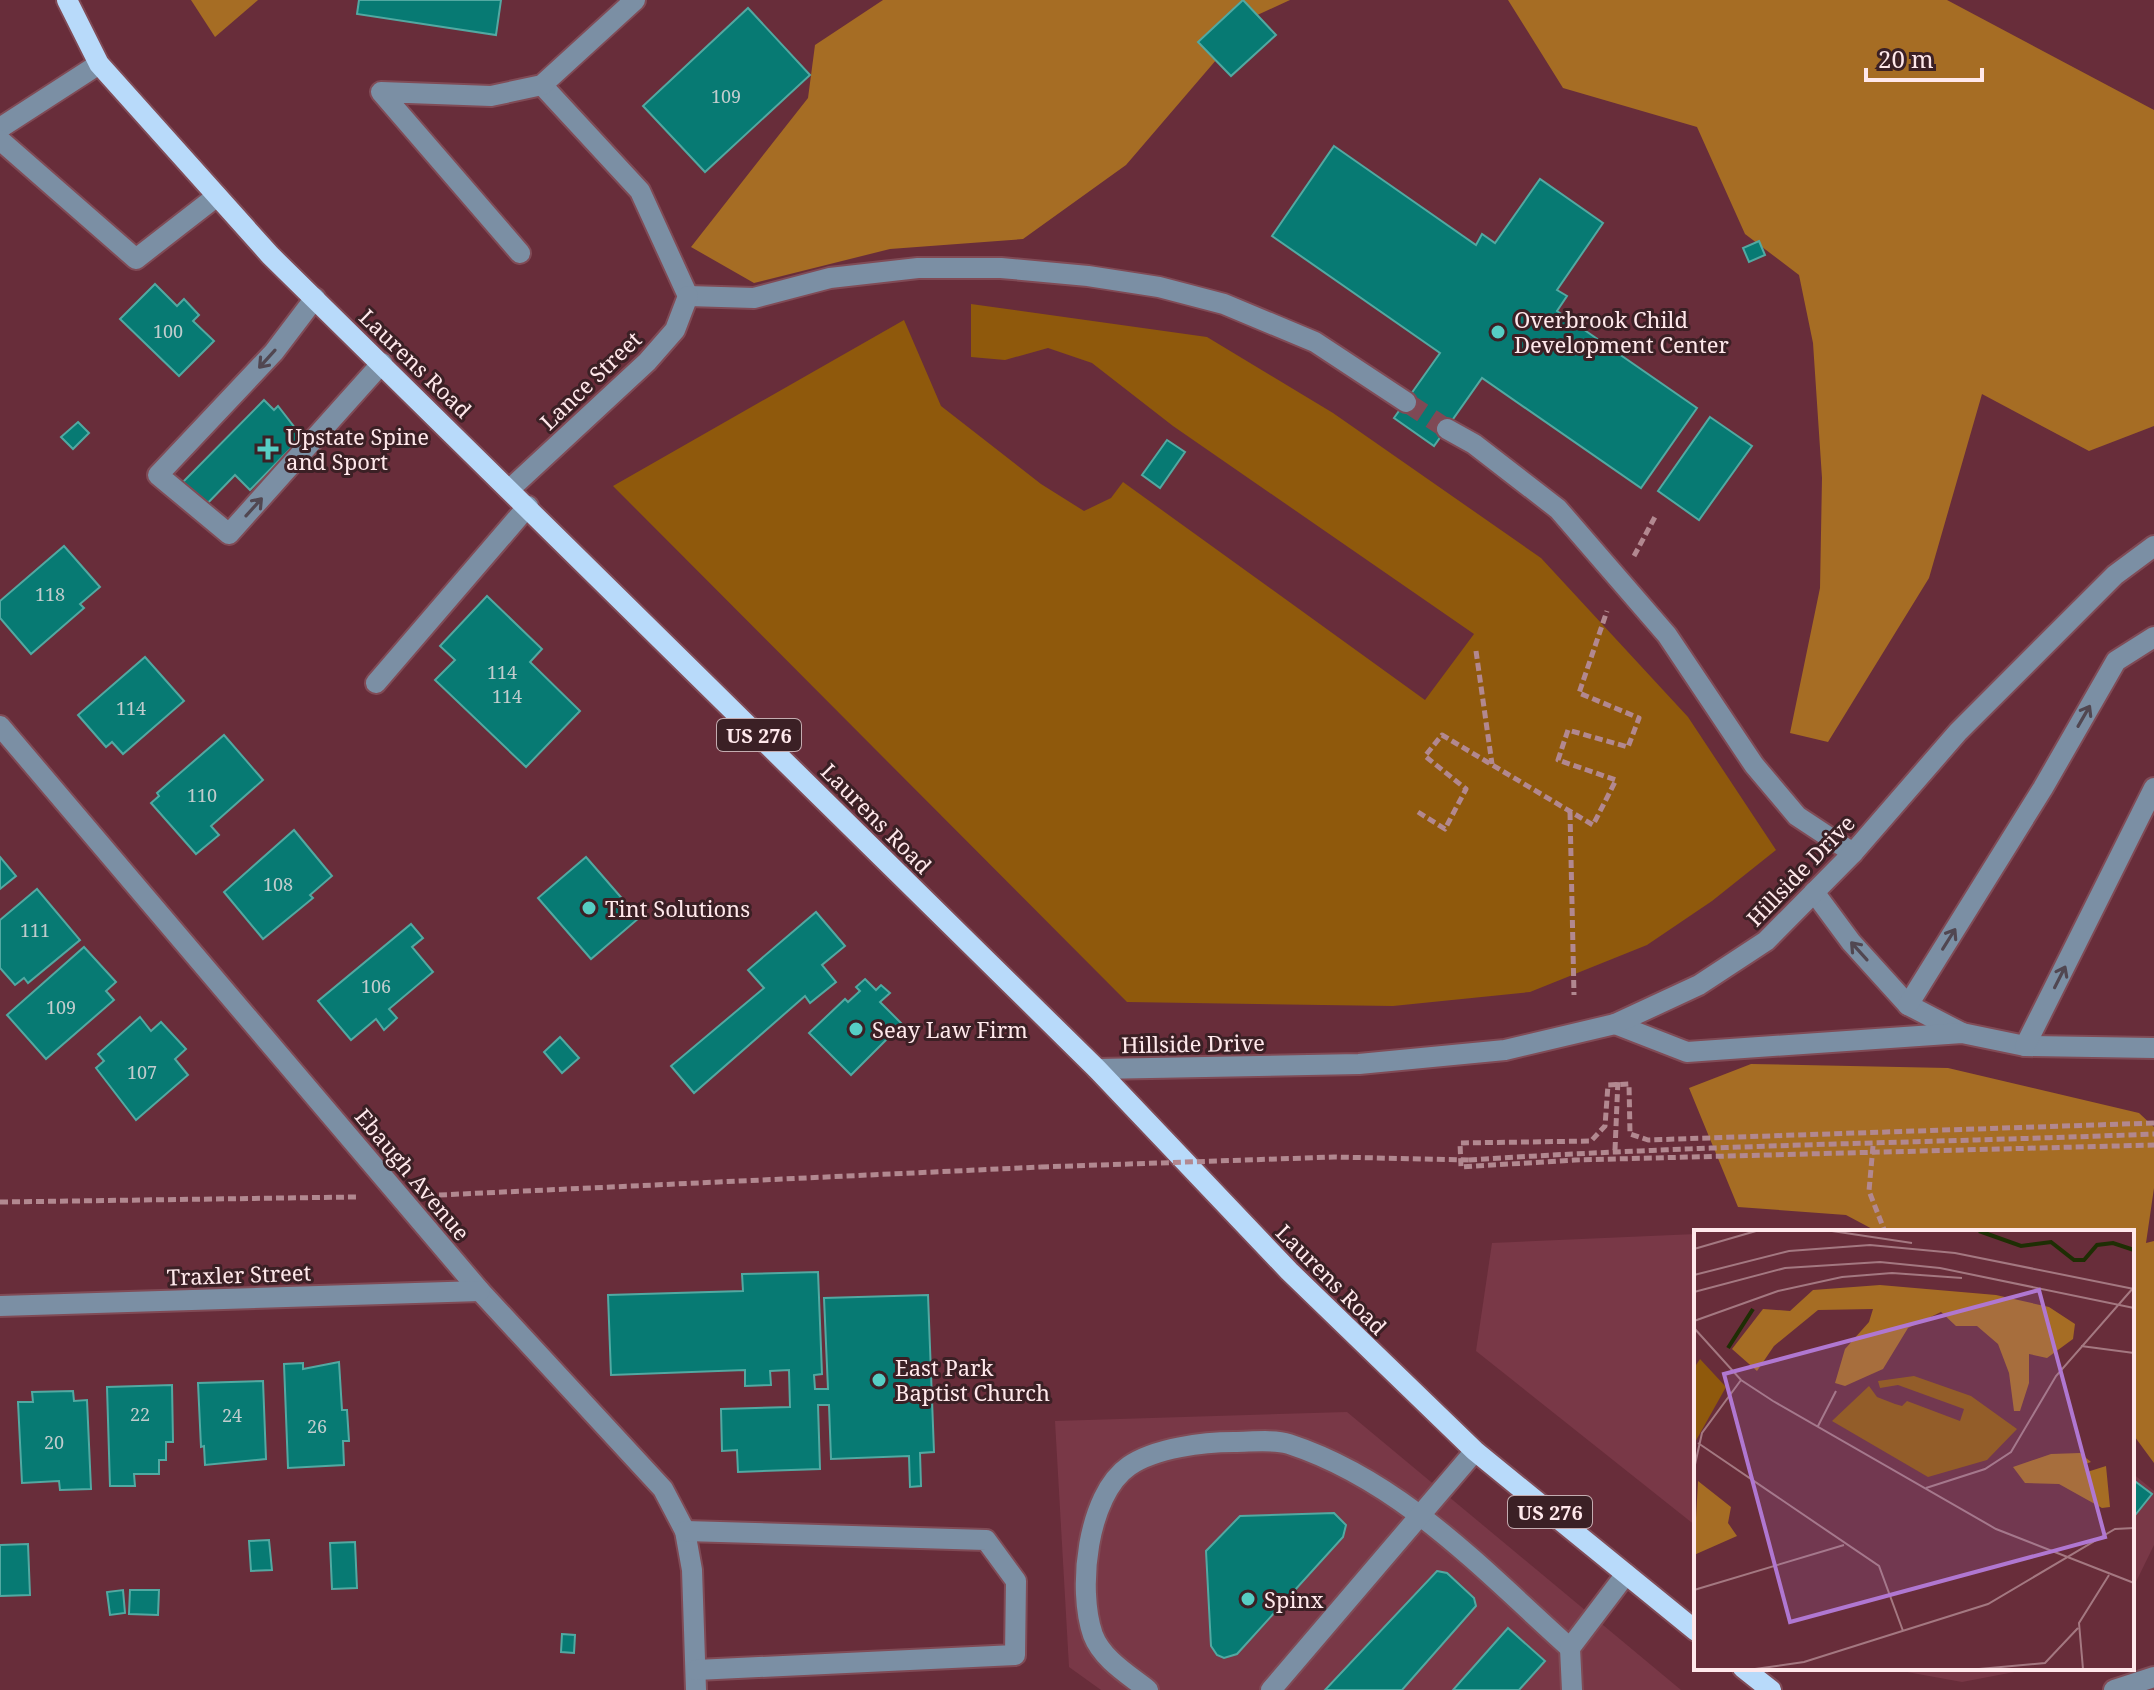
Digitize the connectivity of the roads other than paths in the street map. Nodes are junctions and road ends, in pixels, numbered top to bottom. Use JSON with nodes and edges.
{"nodes":[{"id":1,"x":67,"y":0,"type":"edge"},
{"id":2,"x":635,"y":0,"type":"edge"},
{"id":3,"x":99,"y":64,"type":"junction"},
{"id":4,"x":542,"y":85,"type":"junction"},
{"id":5,"x":0,"y":128,"type":"edge"},
{"id":6,"x":0,"y":140,"type":"edge"},
{"id":7,"x":217,"y":196,"type":"junction"},
{"id":8,"x":520,"y":253,"type":"dead end"},
{"id":9,"x":688,"y":296,"type":"junction"},
{"id":10,"x":315,"y":298,"type":"junction"},
{"id":11,"x":382,"y":363,"type":"junction"},
{"id":12,"x":1406,"y":402,"type":"tunnel mouth"},
{"id":13,"x":1447,"y":429,"type":"tunnel mouth"},
{"id":14,"x":510,"y":489,"type":"junction"},
{"id":15,"x":528,"y":506,"type":"junction"},
{"id":16,"x":2154,"y":546,"type":"edge"},
{"id":17,"x":2154,"y":637,"type":"edge"},
{"id":18,"x":376,"y":683,"type":"dead end"},
{"id":19,"x":0,"y":726,"type":"edge"},
{"id":20,"x":2154,"y":788,"type":"edge"},
{"id":21,"x":1853,"y":853,"type":"junction"},
{"id":22,"x":1814,"y":892,"type":"junction"},
{"id":23,"x":1908,"y":1005,"type":"junction"},
{"id":24,"x":1615,"y":1024,"type":"junction"},
{"id":25,"x":1962,"y":1033,"type":"junction"},
{"id":26,"x":2025,"y":1046,"type":"junction"},
{"id":27,"x":2154,"y":1048,"type":"edge"},
{"id":28,"x":1097,"y":1069,"type":"junction"},
{"id":29,"x":480,"y":1291,"type":"junction"},
{"id":30,"x":0,"y":1306,"type":"edge"},
{"id":31,"x":1475,"y":1451,"type":"junction"},
{"id":32,"x":1419,"y":1514,"type":"junction"},
{"id":33,"x":685,"y":1531,"type":"junction"},
{"id":34,"x":1626,"y":1574,"type":"junction"},
{"id":35,"x":1694,"y":1629,"type":"edge"},
{"id":36,"x":1570,"y":1648,"type":"junction"},
{"id":37,"x":1746,"y":1670,"type":"edge"},
{"id":38,"x":2154,"y":1677,"type":"edge"},
{"id":39,"x":696,"y":1680,"type":"edge"},
{"id":40,"x":1148,"y":1690,"type":"edge"},
{"id":41,"x":1271,"y":1690,"type":"edge"},
{"id":42,"x":1572,"y":1690,"type":"edge"},
{"id":43,"x":1771,"y":1690,"type":"edge"},
{"id":44,"x":2114,"y":1690,"type":"edge"}],
"edges":[{"from":1,"to":3,"type":"main road","name":"Laurens Road","number":"US 276"},
{"from":2,"to":4,"type":"street"},
{"from":3,"to":5,"type":"street"},
{"from":3,"to":7,"type":"main road","name":"Laurens Road","number":"US 276"},
{"from":4,"to":8,"type":"street"},
{"from":4,"to":9,"type":"street"},
{"from":6,"to":7,"type":"street"},
{"from":7,"to":10,"type":"main road","name":"Laurens Road","number":"US 276"},
{"from":9,"to":12,"type":"street"},
{"from":9,"to":14,"type":"street","name":"Lance Street"},
{"from":10,"to":11,"type":"main road","name":"Laurens Road","number":"US 276"},
{"from":10,"to":11,"type":"street","one_way":true},
{"from":11,"to":14,"type":"main road","name":"Laurens Road","number":"US 276"},
{"from":13,"to":21,"type":"street"},
{"from":14,"to":15,"type":"main road","name":"Laurens Road","number":"US 276"},
{"from":15,"to":18,"type":"street"},
{"from":15,"to":28,"type":"main road","name":"Laurens Road","number":"US 276"},
{"from":16,"to":21,"type":"street","name":"Hillside Drive"},
{"from":23,"to":17,"type":"street","one_way":true},
{"from":19,"to":29,"type":"street","name":"Ebaugh Avenue"},
{"from":26,"to":20,"type":"street","one_way":true},
{"from":21,"to":22,"type":"street","name":"Hillside Drive"},
{"from":23,"to":22,"type":"street","one_way":true},
{"from":22,"to":24,"type":"street","name":"Hillside Drive"},
{"from":23,"to":25,"type":"street"},
{"from":24,"to":25,"type":"street"},
{"from":24,"to":28,"type":"street","name":"Hillside Drive"},
{"from":25,"to":26,"type":"street"},
{"from":26,"to":27,"type":"street"},
{"from":28,"to":31,"type":"main road","name":"Laurens Road","number":"US 276"},
{"from":29,"to":30,"type":"street","name":"Traxler Street"},
{"from":29,"to":33,"type":"street","name":"Ebaugh Avenue"},
{"from":31,"to":32,"type":"street"},
{"from":31,"to":34,"type":"main road","name":"Laurens Road","number":"US 276"},
{"from":32,"to":36,"type":"street"},
{"from":32,"to":40,"type":"street"},
{"from":32,"to":41,"type":"street"},
{"from":33,"to":39,"type":"street","name":"Ebaugh Avenue"},
{"from":33,"to":39,"type":"street"},
{"from":34,"to":35,"type":"main road","name":"Laurens Road","number":"US 276"},
{"from":34,"to":36,"type":"street"},
{"from":36,"to":42,"type":"street"},
{"from":37,"to":43,"type":"main road"},
{"from":38,"to":44,"type":"street"}]}
